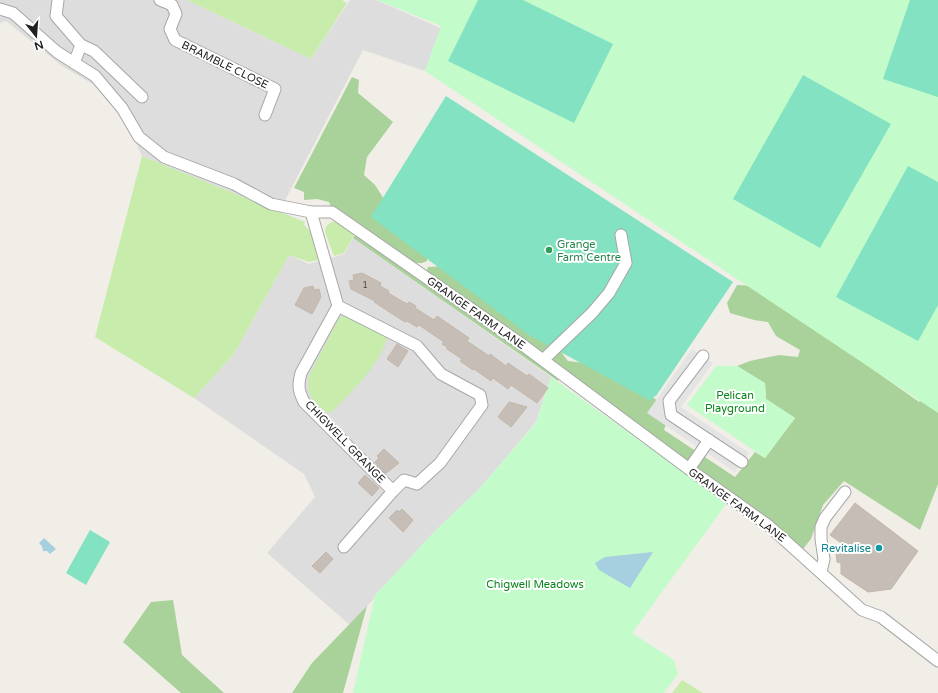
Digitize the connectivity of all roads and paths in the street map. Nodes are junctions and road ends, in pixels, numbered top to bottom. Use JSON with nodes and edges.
{"nodes":[{"id":1,"x":58,"y":0,"type":"edge"},
{"id":2,"x":160,"y":0,"type":"edge"},
{"id":3,"x":0,"y":9,"type":"edge"},
{"id":4,"x":81,"y":45,"type":"junction"},
{"id":5,"x":74,"y":63,"type":"junction"},
{"id":6,"x":142,"y":96,"type":"dead end"},
{"id":7,"x":264,"y":115,"type":"dead end"},
{"id":8,"x":311,"y":212,"type":"junction"},
{"id":9,"x":621,"y":235,"type":"dead end"},
{"id":10,"x":338,"y":306,"type":"junction"},
{"id":11,"x":703,"y":356,"type":"dead end"},
{"id":12,"x":543,"y":360,"type":"junction"},
{"id":13,"x":709,"y":440,"type":"junction"},
{"id":14,"x":742,"y":462,"type":"dead end"},
{"id":15,"x":689,"y":470,"type":"junction"},
{"id":16,"x":394,"y":491,"type":"junction"},
{"id":17,"x":845,"y":492,"type":"dead end"},
{"id":18,"x":344,"y":546,"type":"dead end"},
{"id":19,"x":821,"y":572,"type":"junction"},
{"id":20,"x":938,"y":661,"type":"edge"}],
"edges":[{"from":1,"to":4,"type":"street"},
{"from":2,"to":7,"type":"street","name":"BRAMBLE CLOSE"},
{"from":3,"to":5,"type":"street","name":"GRANGE FARM LANE"},
{"from":4,"to":5,"type":"street"},
{"from":4,"to":6,"type":"street"},
{"from":5,"to":8,"type":"street","name":"GRANGE FARM LANE"},
{"from":8,"to":10,"type":"street"},
{"from":8,"to":12,"type":"street","name":"GRANGE FARM LANE"},
{"from":9,"to":12,"type":"street"},
{"from":10,"to":16,"type":"street","name":"CHIGWELL GRANGE"},
{"from":10,"to":16,"type":"street","name":"CHIGWELL GRANGE"},
{"from":11,"to":13,"type":"street"},
{"from":12,"to":15,"type":"street","name":"GRANGE FARM LANE"},
{"from":13,"to":14,"type":"street"},
{"from":13,"to":15,"type":"street"},
{"from":15,"to":19,"type":"street","name":"GRANGE FARM LANE"},
{"from":16,"to":18,"type":"street","name":"CHIGWELL GRANGE"},
{"from":17,"to":19,"type":"street"},
{"from":19,"to":20,"type":"street","name":"GRANGE FARM LANE"}]}
